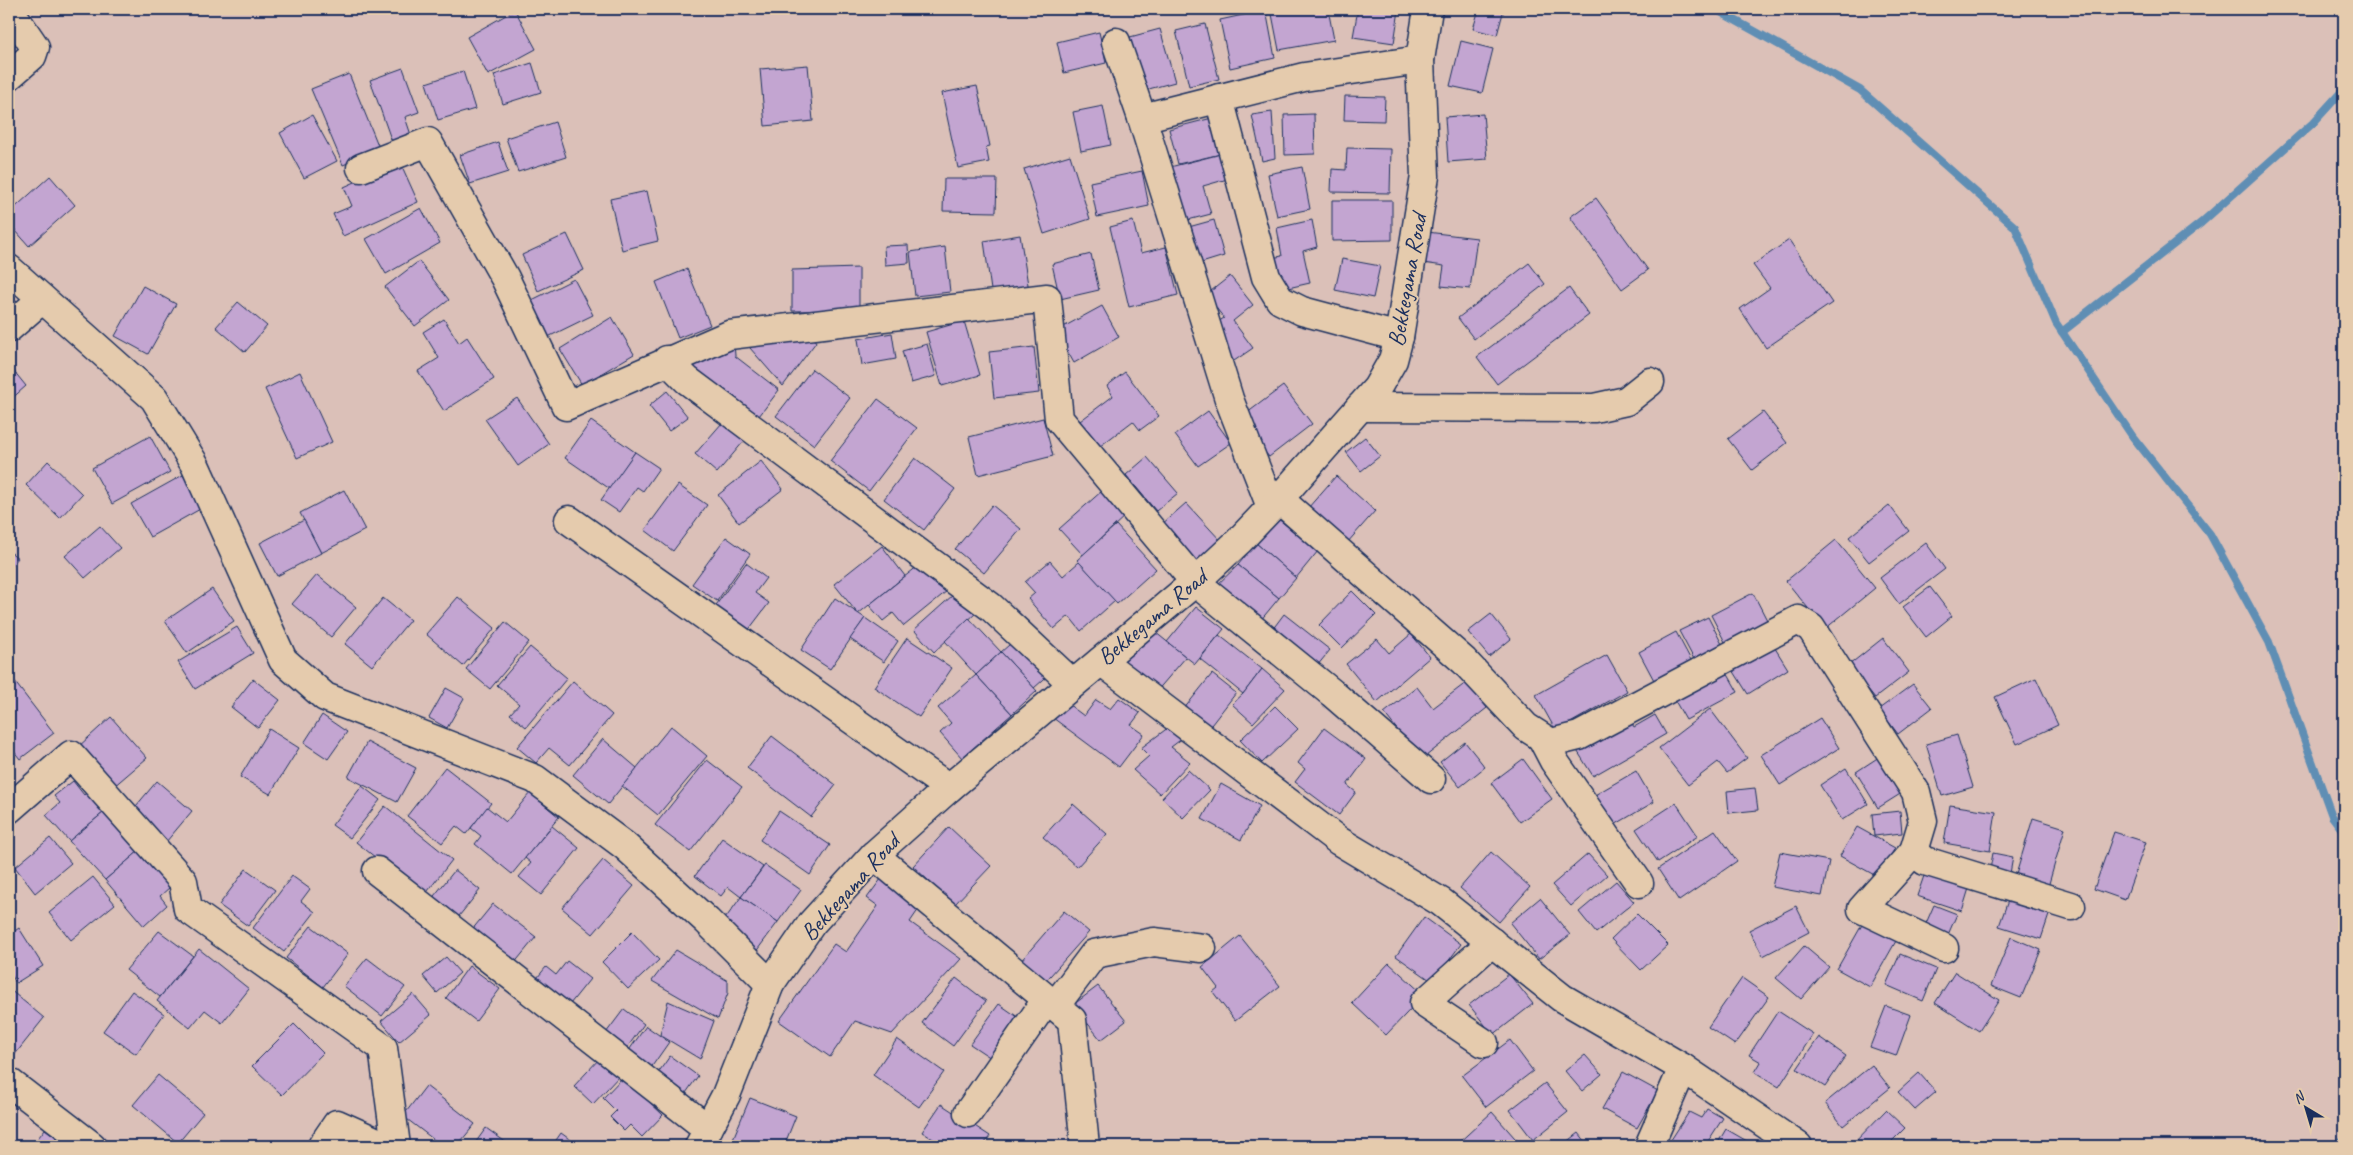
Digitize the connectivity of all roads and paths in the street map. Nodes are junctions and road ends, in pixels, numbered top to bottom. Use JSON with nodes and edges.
{"nodes":[{"id":1,"x":9,"y":9,"type":"edge"},
{"id":2,"x":1428,"y":9,"type":"edge"},
{"id":3,"x":1116,"y":42,"type":"dead end"},
{"id":4,"x":1420,"y":60,"type":"junction"},
{"id":5,"x":9,"y":76,"type":"edge"},
{"id":6,"x":1219,"y":98,"type":"junction"},
{"id":7,"x":1142,"y":118,"type":"junction"},
{"id":8,"x":361,"y":168,"type":"dead end"},
{"id":9,"x":9,"y":269,"type":"edge"},
{"id":10,"x":42,"y":299,"type":"junction"},
{"id":11,"x":9,"y":328,"type":"edge"},
{"id":12,"x":1399,"y":337,"type":"junction"},
{"id":13,"x":667,"y":360,"type":"junction"},
{"id":14,"x":1650,"y":382,"type":"dead end"},
{"id":15,"x":1360,"y":407,"type":"junction"},
{"id":16,"x":1275,"y":503,"type":"junction"},
{"id":17,"x":569,"y":520,"type":"dead end"},
{"id":18,"x":1195,"y":582,"type":"junction"},
{"id":19,"x":1101,"y":661,"type":"junction"},
{"id":20,"x":1073,"y":684,"type":"junction"},
{"id":21,"x":1542,"y":738,"type":"junction"},
{"id":22,"x":1431,"y":779,"type":"dead end"},
{"id":23,"x":949,"y":788,"type":"junction"},
{"id":24,"x":9,"y":809,"type":"edge"},
{"id":25,"x":1914,"y":851,"type":"junction"},
{"id":26,"x":874,"y":855,"type":"junction"},
{"id":27,"x":376,"y":871,"type":"dead end"},
{"id":28,"x":1638,"y":883,"type":"dead end"},
{"id":29,"x":2071,"y":906,"type":"dead end"},
{"id":30,"x":1492,"y":942,"type":"junction"},
{"id":31,"x":1202,"y":948,"type":"dead end"},
{"id":32,"x":1944,"y":948,"type":"dead end"},
{"id":33,"x":770,"y":984,"type":"junction"},
{"id":34,"x":1051,"y":1002,"type":"junction"},
{"id":35,"x":1484,"y":1043,"type":"dead end"},
{"id":36,"x":1683,"y":1068,"type":"junction"},
{"id":37,"x":9,"y":1082,"type":"edge"},
{"id":38,"x":968,"y":1113,"type":"dead end"},
{"id":39,"x":703,"y":1138,"type":"edge"},
{"id":40,"x":92,"y":1146,"type":"edge"},
{"id":41,"x":322,"y":1146,"type":"edge"},
{"id":42,"x":386,"y":1146,"type":"edge"},
{"id":43,"x":396,"y":1146,"type":"edge"},
{"id":44,"x":1085,"y":1146,"type":"edge"},
{"id":45,"x":1649,"y":1146,"type":"edge"},
{"id":46,"x":1798,"y":1146,"type":"edge"}],
"edges":[{"from":1,"to":5,"type":"street"},
{"from":2,"to":4,"type":"street","name":"Bekkegama Road"},
{"from":3,"to":7,"type":"street"},
{"from":4,"to":6,"type":"street"},
{"from":4,"to":12,"type":"street","name":"Bekkegama Road"},
{"from":6,"to":7,"type":"street"},
{"from":6,"to":12,"type":"street"},
{"from":7,"to":16,"type":"street"},
{"from":8,"to":13,"type":"street"},
{"from":9,"to":10,"type":"street"},
{"from":10,"to":11,"type":"street"},
{"from":10,"to":33,"type":"street"},
{"from":12,"to":15,"type":"street","name":"Bekkegama Road"},
{"from":13,"to":18,"type":"street"},
{"from":13,"to":20,"type":"street"},
{"from":14,"to":15,"type":"street"},
{"from":15,"to":16,"type":"street","name":"Bekkegama Road"},
{"from":16,"to":18,"type":"street","name":"Bekkegama Road"},
{"from":16,"to":21,"type":"street"},
{"from":17,"to":23,"type":"street"},
{"from":18,"to":19,"type":"street","name":"Bekkegama Road"},
{"from":18,"to":22,"type":"street"},
{"from":19,"to":20,"type":"street","name":"Bekkegama Road"},
{"from":19,"to":30,"type":"street"},
{"from":20,"to":23,"type":"street","name":"Bekkegama Road"},
{"from":21,"to":25,"type":"street"},
{"from":21,"to":28,"type":"street"},
{"from":23,"to":26,"type":"street","name":"Bekkegama Road"},
{"from":24,"to":43,"type":"street"},
{"from":25,"to":29,"type":"street"},
{"from":25,"to":32,"type":"street"},
{"from":26,"to":33,"type":"street","name":"Bekkegama Road"},
{"from":26,"to":34,"type":"street"},
{"from":27,"to":39,"type":"street"},
{"from":30,"to":35,"type":"street"},
{"from":30,"to":36,"type":"street"},
{"from":31,"to":34,"type":"street"},
{"from":33,"to":39,"type":"street","name":"Bekkegama Road"},
{"from":34,"to":38,"type":"street"},
{"from":34,"to":44,"type":"street"},
{"from":36,"to":45,"type":"street"},
{"from":36,"to":46,"type":"street"},
{"from":37,"to":40,"type":"street"},
{"from":41,"to":42,"type":"street"}]}
